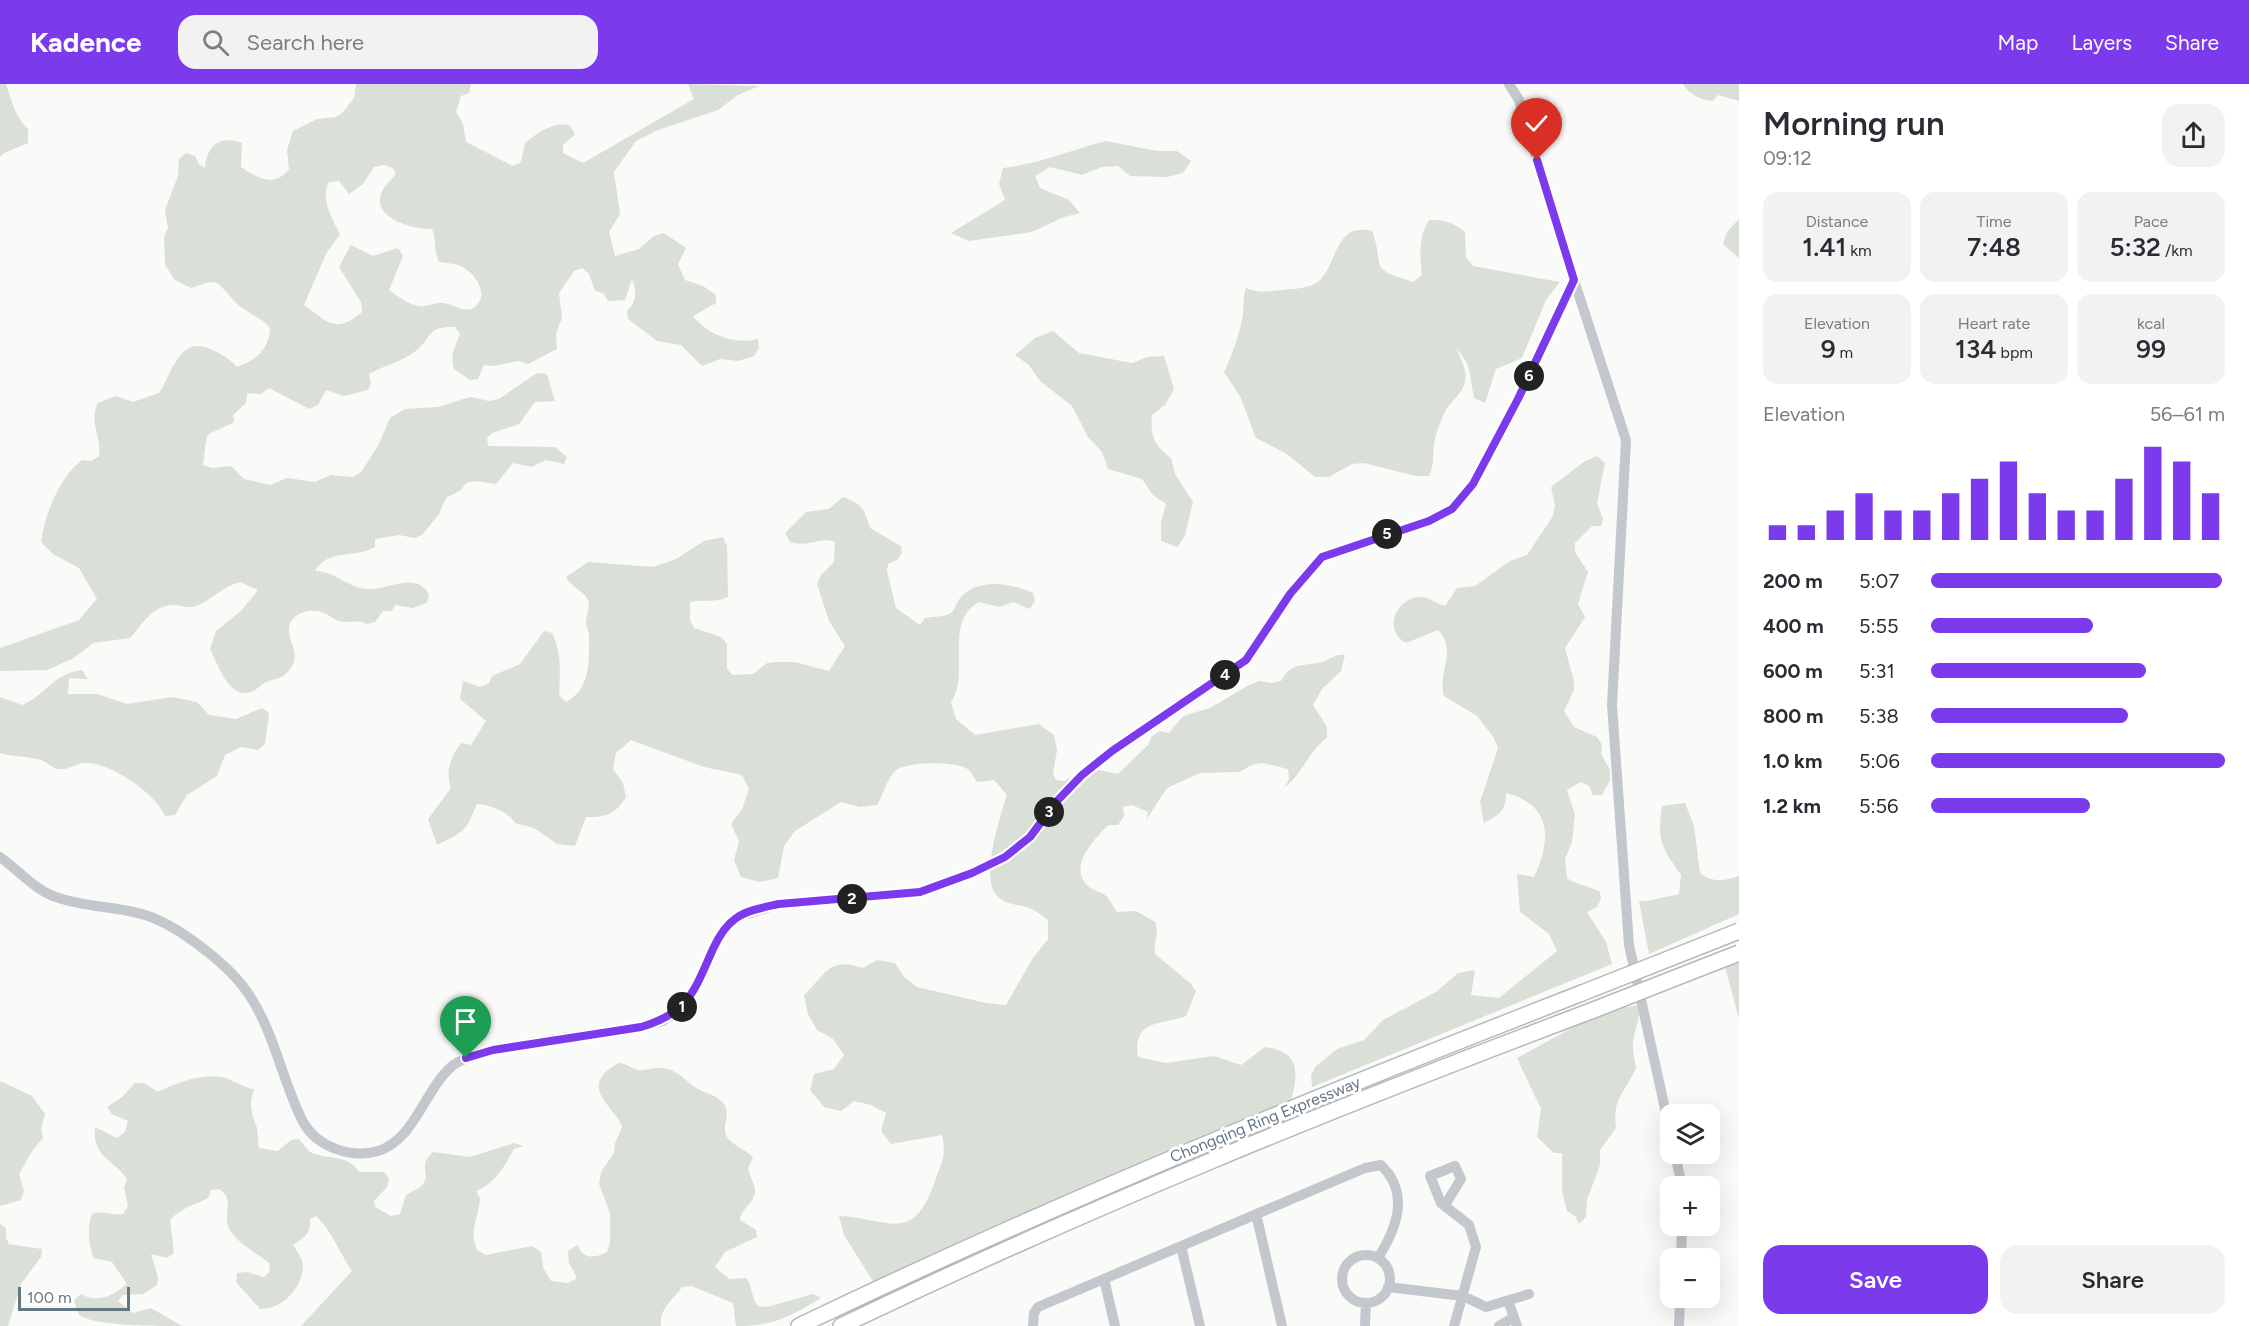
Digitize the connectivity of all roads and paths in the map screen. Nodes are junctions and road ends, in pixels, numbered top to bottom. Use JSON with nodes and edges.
{"nodes":[{"id":1,"x":1509,"y":84,"type":"edge"},
{"id":2,"x":1574,"y":280,"type":"junction"},
{"id":3,"x":0,"y":857,"type":"edge"},
{"id":4,"x":1739,"y":931,"type":"edge"},
{"id":5,"x":1739,"y":952,"type":"edge"},
{"id":6,"x":1664,"y":1104,"type":"edge"},
{"id":7,"x":1445,"y":1205,"type":"dead end"},
{"id":8,"x":1256,"y":1214,"type":"junction"},
{"id":9,"x":1181,"y":1246,"type":"junction"},
{"id":10,"x":1378,"y":1258,"type":"junction"},
{"id":11,"x":1104,"y":1279,"type":"junction"},
{"id":12,"x":1388,"y":1287,"type":"junction"},
{"id":13,"x":1529,"y":1294,"type":"dead end"},
{"id":14,"x":1463,"y":1296,"type":"junction"},
{"id":15,"x":1509,"y":1303,"type":"dead end"},
{"id":16,"x":1366,"y":1304,"type":"junction"},
{"id":17,"x":1680,"y":1308,"type":"edge"},
{"id":18,"x":1516,"y":1322,"type":"edge"},
{"id":19,"x":799,"y":1326,"type":"edge"},
{"id":20,"x":841,"y":1326,"type":"edge"},
{"id":21,"x":1033,"y":1326,"type":"edge"},
{"id":22,"x":1115,"y":1326,"type":"edge"},
{"id":23,"x":1200,"y":1326,"type":"edge"},
{"id":24,"x":1282,"y":1326,"type":"edge"},
{"id":25,"x":1365,"y":1326,"type":"edge"},
{"id":26,"x":1454,"y":1326,"type":"edge"},
{"id":27,"x":1499,"y":1326,"type":"edge"},
{"id":28,"x":1680,"y":1326,"type":"edge"}],
"edges":[{"from":1,"to":2,"type":"street"},
{"from":2,"to":3,"type":"street"},
{"from":2,"to":6,"type":"street"},
{"from":4,"to":19,"type":"highway","name":"Chongqing Ring Expressway","bridge":true},
{"from":5,"to":20,"type":"highway","name":"Chongqing Ring Expressway","bridge":true},
{"from":7,"to":14,"type":"street"},
{"from":8,"to":9,"type":"street"},
{"from":8,"to":10,"type":"street"},
{"from":8,"to":24,"type":"street"},
{"from":9,"to":11,"type":"street"},
{"from":9,"to":23,"type":"street"},
{"from":10,"to":12,"type":"street"},
{"from":10,"to":16,"type":"street"},
{"from":11,"to":21,"type":"street"},
{"from":11,"to":22,"type":"street"},
{"from":12,"to":14,"type":"street"},
{"from":12,"to":16,"type":"street"},
{"from":13,"to":14,"type":"street"},
{"from":14,"to":26,"type":"street"},
{"from":15,"to":18,"type":"street"},
{"from":16,"to":25,"type":"street"},
{"from":17,"to":28,"type":"street"},
{"from":18,"to":27,"type":"street"}]}
